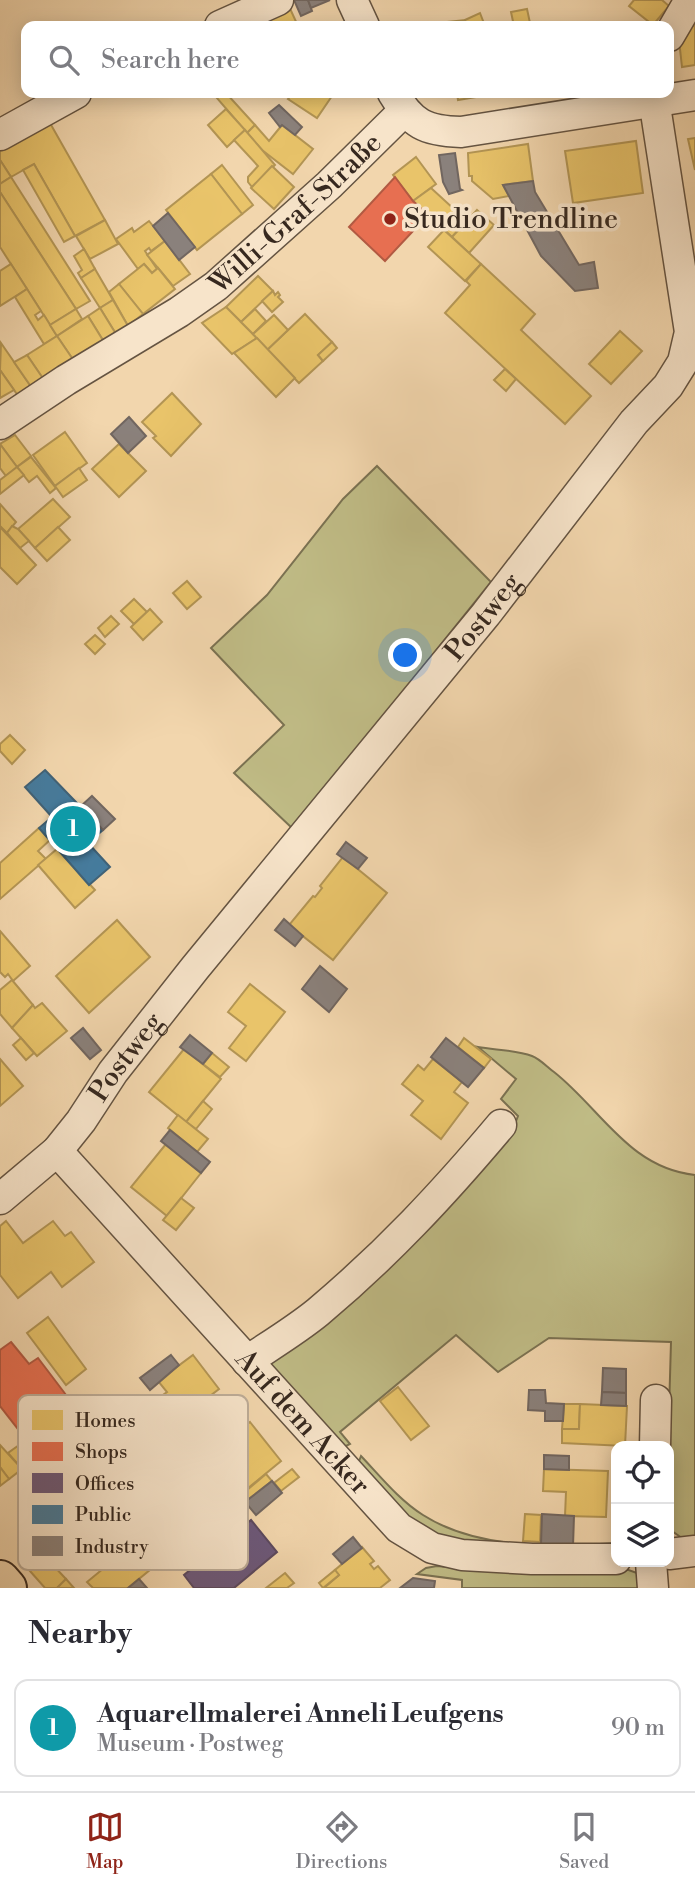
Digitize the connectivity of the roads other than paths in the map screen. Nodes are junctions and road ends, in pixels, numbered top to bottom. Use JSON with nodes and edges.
{"nodes":[{"id":1,"x":278,"y":0,"type":"edge"},
{"id":2,"x":352,"y":0,"type":"edge"},
{"id":3,"x":690,"y":0,"type":"edge"},
{"id":4,"x":231,"y":21,"type":"edge"},
{"id":5,"x":362,"y":21,"type":"edge"},
{"id":6,"x":674,"y":27,"type":"edge"},
{"id":7,"x":695,"y":95,"type":"edge"},
{"id":8,"x":674,"y":96,"type":"edge"},
{"id":9,"x":67,"y":98,"type":"edge"},
{"id":10,"x":648,"y":98,"type":"edge"},
{"id":11,"x":653,"y":98,"type":"edge"},
{"id":12,"x":399,"y":102,"type":"edge"},
{"id":13,"x":0,"y":135,"type":"edge"},
{"id":14,"x":0,"y":424,"type":"edge"},
{"id":15,"x":501,"y":1125,"type":"dead end"},
{"id":16,"x":57,"y":1151,"type":"junction"},
{"id":17,"x":0,"y":1199,"type":"edge"},
{"id":18,"x":247,"y":1361,"type":"junction"},
{"id":19,"x":656,"y":1400,"type":"dead end"},
{"id":20,"x":654,"y":1441,"type":"edge"},
{"id":21,"x":695,"y":1551,"type":"edge"},
{"id":22,"x":674,"y":1553,"type":"edge"},
{"id":23,"x":611,"y":1559,"type":"edge"},
{"id":24,"x":651,"y":1567,"type":"edge"},
{"id":25,"x":0,"y":1580,"type":"edge"},
{"id":26,"x":7,"y":1588,"type":"edge"},
{"id":27,"x":653,"y":1588,"type":"edge"}],
"edges":[{"from":1,"to":4,"type":"street"},
{"from":2,"to":5,"type":"street"},
{"from":3,"to":6,"type":"street"},
{"from":7,"to":8,"type":"street","name":"Willi-Graf-Straße"},
{"from":9,"to":13,"type":"street"},
{"from":10,"to":12,"type":"street","name":"Willi-Graf-Straße"},
{"from":11,"to":16,"type":"street","name":"Postweg"},
{"from":12,"to":14,"type":"street","name":"Willi-Graf-Straße"},
{"from":15,"to":18,"type":"street"},
{"from":16,"to":17,"type":"street","name":"Postweg"},
{"from":16,"to":18,"type":"street","name":"Auf dem Acker"},
{"from":18,"to":23,"type":"street","name":"Auf dem Acker"},
{"from":19,"to":20,"type":"street"},
{"from":21,"to":22,"type":"street"},
{"from":24,"to":27,"type":"street"},
{"from":25,"to":26,"type":"main road"}]}
